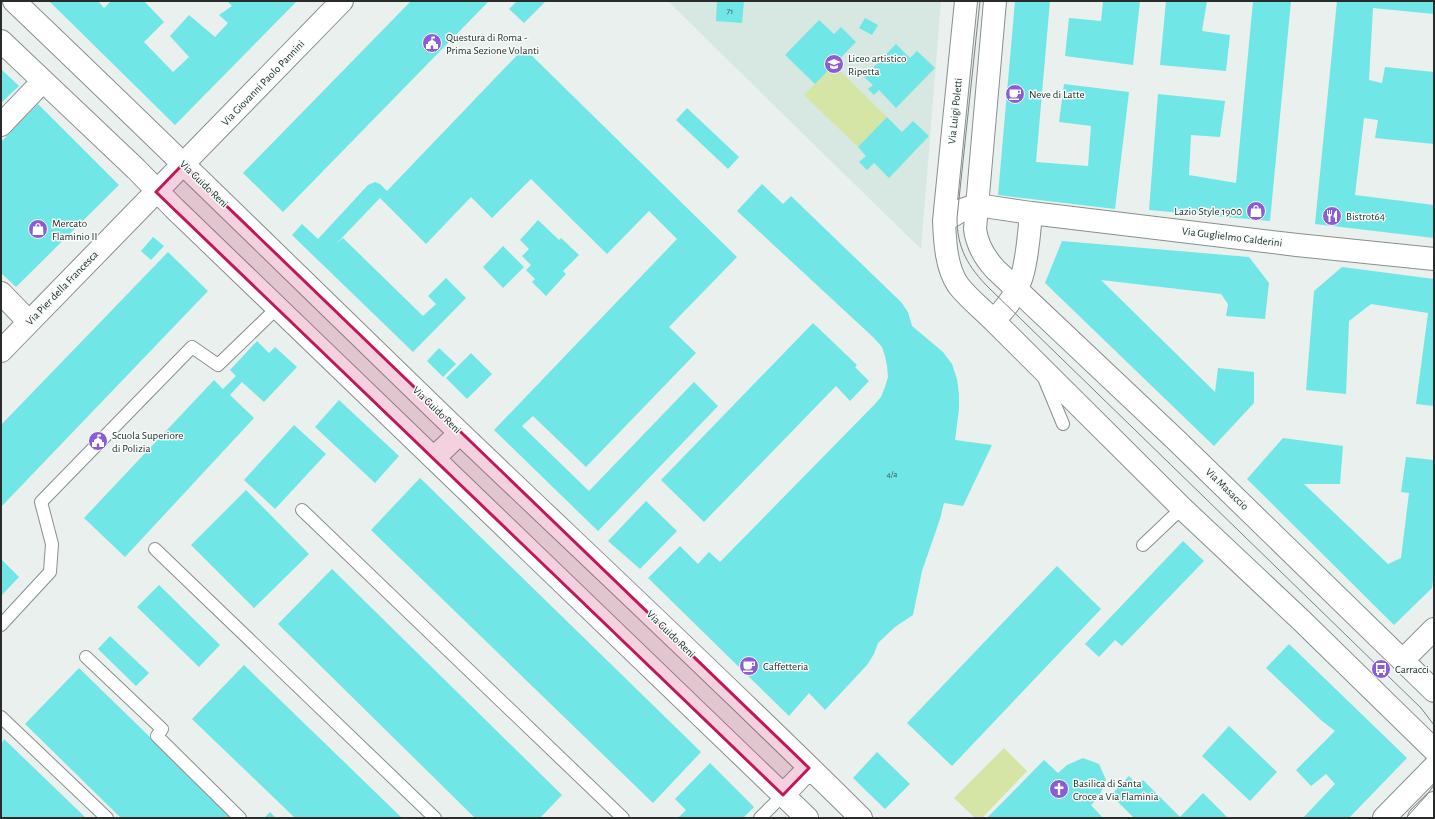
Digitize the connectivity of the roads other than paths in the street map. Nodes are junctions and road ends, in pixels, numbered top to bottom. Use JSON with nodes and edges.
{"nodes":[{"id":1,"x":14,"y":1,"type":"edge"},
{"id":2,"x":342,"y":1,"type":"edge"},
{"id":3,"x":966,"y":1,"type":"edge"},
{"id":4,"x":996,"y":1,"type":"edge"},
{"id":5,"x":1,"y":41,"type":"edge"},
{"id":6,"x":44,"y":81,"type":"junction"},
{"id":7,"x":1,"y":124,"type":"edge"},
{"id":8,"x":183,"y":164,"type":"junction"},
{"id":9,"x":156,"y":192,"type":"junction"},
{"id":10,"x":977,"y":205,"type":"junction"},
{"id":11,"x":1031,"y":213,"type":"junction"},
{"id":12,"x":944,"y":221,"type":"junction"},
{"id":13,"x":1434,"y":259,"type":"edge"},
{"id":14,"x":1018,"y":290,"type":"junction"},
{"id":15,"x":1,"y":293,"type":"edge"},
{"id":16,"x":277,"y":308,"type":"junction"},
{"id":17,"x":993,"y":320,"type":"junction"},
{"id":18,"x":29,"y":322,"type":"junction"},
{"id":19,"x":1,"y":351,"type":"edge"},
{"id":20,"x":1040,"y":368,"type":"junction"},
{"id":21,"x":1063,"y":424,"type":"dead end"},
{"id":22,"x":460,"y":433,"type":"junction"},
{"id":23,"x":434,"y":458,"type":"junction"},
{"id":24,"x":1182,"y":508,"type":"junction"},
{"id":25,"x":302,"y":510,"type":"dead end"},
{"id":26,"x":1143,"y":545,"type":"dead end"},
{"id":27,"x":155,"y":549,"type":"dead end"},
{"id":28,"x":1,"y":625,"type":"edge"},
{"id":29,"x":1434,"y":629,"type":"edge"},
{"id":30,"x":86,"y":657,"type":"dead end"},
{"id":31,"x":1403,"y":660,"type":"junction"},
{"id":32,"x":1434,"y":691,"type":"edge"},
{"id":33,"x":1,"y":717,"type":"edge"},
{"id":34,"x":1434,"y":750,"type":"edge"},
{"id":35,"x":1434,"y":767,"type":"edge"},
{"id":36,"x":809,"y":768,"type":"junction"},
{"id":37,"x":783,"y":795,"type":"junction"},
{"id":38,"x":1434,"y":803,"type":"edge"},
{"id":39,"x":107,"y":818,"type":"edge"},
{"id":40,"x":240,"y":818,"type":"edge"},
{"id":41,"x":435,"y":818,"type":"edge"},
{"id":42,"x":623,"y":818,"type":"edge"},
{"id":43,"x":760,"y":818,"type":"edge"},
{"id":44,"x":807,"y":818,"type":"edge"},
{"id":45,"x":861,"y":818,"type":"edge"},
{"id":46,"x":1384,"y":818,"type":"edge"},
{"id":47,"x":1419,"y":818,"type":"edge"}],
"edges":[{"from":1,"to":8,"type":"street","name":"Via Guido Reni"},
{"from":2,"to":8,"type":"street","name":"Via Giovanni Paolo Pannini"},
{"from":3,"to":12,"type":"street","name":"Via Luigi Poletti"},
{"from":4,"to":10,"type":"street"},
{"from":5,"to":6,"type":"street"},
{"from":6,"to":7,"type":"street"},
{"from":6,"to":9,"type":"street"},
{"from":8,"to":9,"type":"street","name":"Via Giovanni Paolo Pannini"},
{"from":8,"to":22,"type":"street","name":"Via Guido Reni"},
{"from":9,"to":16,"type":"street"},
{"from":9,"to":18,"type":"street","name":"Via Pier della Francesca"},
{"from":10,"to":11,"type":"street","name":"Via Guglielmo Calderini"},
{"from":10,"to":12,"type":"street"},
{"from":10,"to":14,"type":"street","name":"Via Masaccio"},
{"from":11,"to":13,"type":"street","name":"Via Guglielmo Calderini"},
{"from":11,"to":14,"type":"street"},
{"from":12,"to":17,"type":"street","name":"Via Luigi Poletti"},
{"from":14,"to":17,"type":"street"},
{"from":14,"to":31,"type":"street","name":"Via Masaccio"},
{"from":15,"to":18,"type":"street"},
{"from":16,"to":23,"type":"street"},
{"from":16,"to":28,"type":"lane"},
{"from":17,"to":20,"type":"street"},
{"from":18,"to":19,"type":"street","name":"Via Pier della Francesca"},
{"from":20,"to":21,"type":"lane"},
{"from":20,"to":24,"type":"street"},
{"from":22,"to":23,"type":"street"},
{"from":22,"to":36,"type":"street","name":"Via Guido Reni"},
{"from":23,"to":37,"type":"street"},
{"from":24,"to":26,"type":"lane"},
{"from":24,"to":34,"type":"street"},
{"from":25,"to":42,"type":"lane"},
{"from":27,"to":41,"type":"lane"},
{"from":29,"to":31,"type":"street"},
{"from":30,"to":40,"type":"lane"},
{"from":31,"to":32,"type":"street","name":"Via Masaccio"},
{"from":33,"to":39,"type":"lane"},
{"from":35,"to":46,"type":"street"},
{"from":36,"to":37,"type":"street"},
{"from":36,"to":45,"type":"street","name":"Via Guido Reni"},
{"from":37,"to":43,"type":"lane"},
{"from":37,"to":44,"type":"street"},
{"from":38,"to":47,"type":"street"}]}
